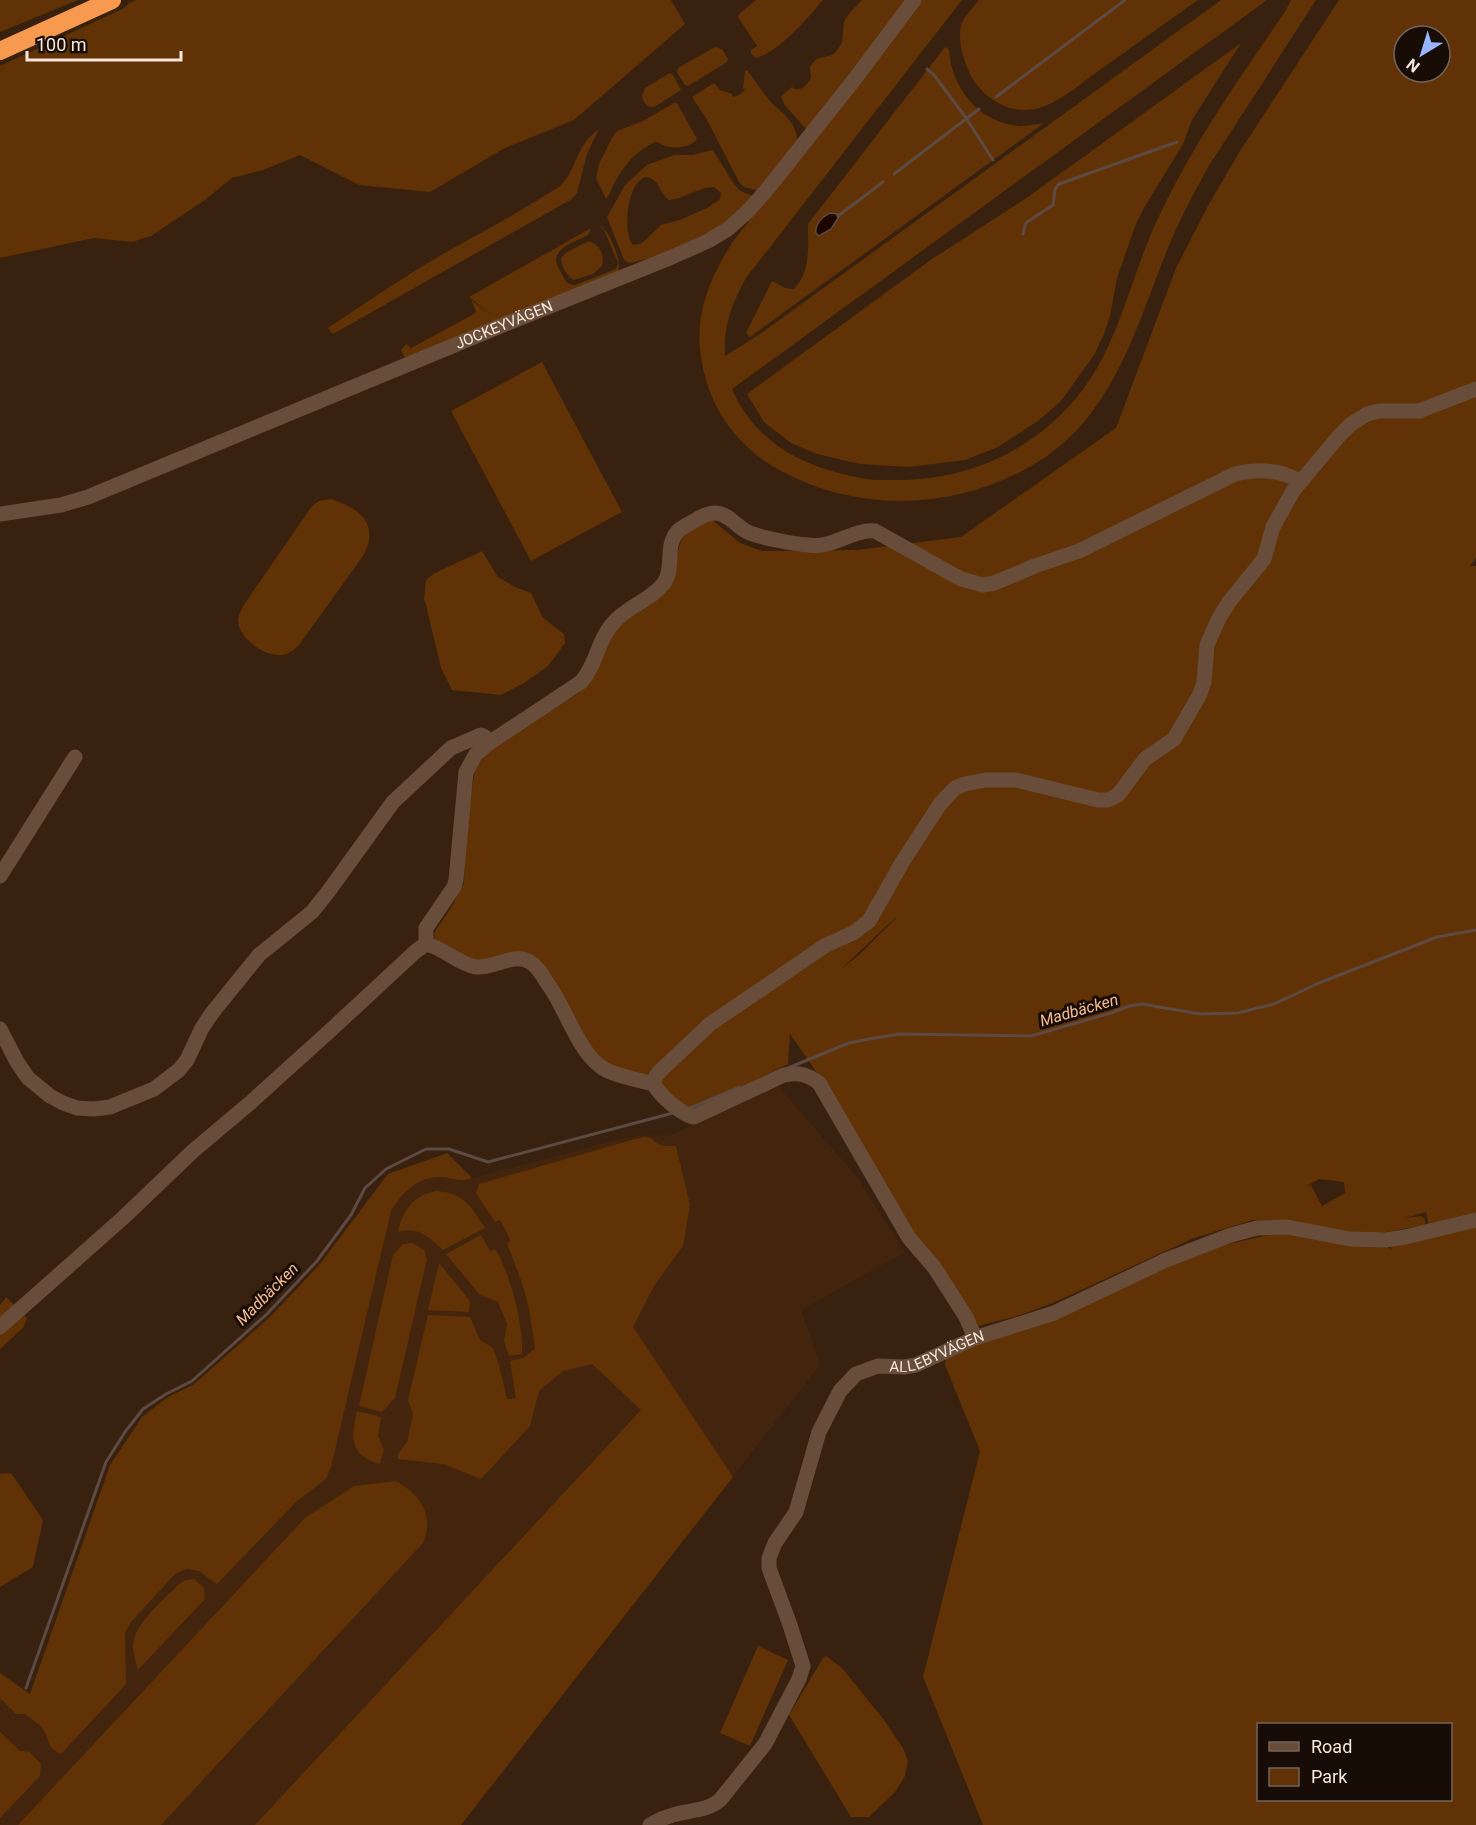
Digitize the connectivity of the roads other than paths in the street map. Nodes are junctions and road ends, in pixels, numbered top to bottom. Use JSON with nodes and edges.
{"nodes":[{"id":1,"x":112,"y":0,"type":"edge"},
{"id":2,"x":914,"y":0,"type":"edge"},
{"id":3,"x":0,"y":51,"type":"edge"},
{"id":4,"x":1476,"y":389,"type":"edge"},
{"id":5,"x":1299,"y":481,"type":"junction"},
{"id":6,"x":0,"y":514,"type":"edge"},
{"id":7,"x":489,"y":743,"type":"junction"},
{"id":8,"x":75,"y":757,"type":"dead end"},
{"id":9,"x":0,"y":876,"type":"edge"},
{"id":10,"x":426,"y":944,"type":"junction"},
{"id":11,"x":0,"y":1029,"type":"edge"},
{"id":12,"x":654,"y":1084,"type":"junction"},
{"id":13,"x":1476,"y":1220,"type":"edge"},
{"id":14,"x":0,"y":1327,"type":"edge"},
{"id":15,"x":975,"y":1338,"type":"junction"},
{"id":16,"x":650,"y":1825,"type":"edge"}],
"edges":[{"from":1,"to":3,"type":"highway"},
{"from":2,"to":6,"type":"street","name":"JOCKEYVÄGEN"},
{"from":4,"to":5,"type":"street"},
{"from":5,"to":7,"type":"street"},
{"from":5,"to":12,"type":"street"},
{"from":7,"to":10,"type":"street"},
{"from":7,"to":11,"type":"street"},
{"from":8,"to":9,"type":"street"},
{"from":10,"to":12,"type":"street"},
{"from":10,"to":14,"type":"street"},
{"from":12,"to":15,"type":"street"},
{"from":13,"to":15,"type":"street","name":"ALLEBYVÄGEN"},
{"from":15,"to":16,"type":"street","name":"ALLEBYVÄGEN"}]}
